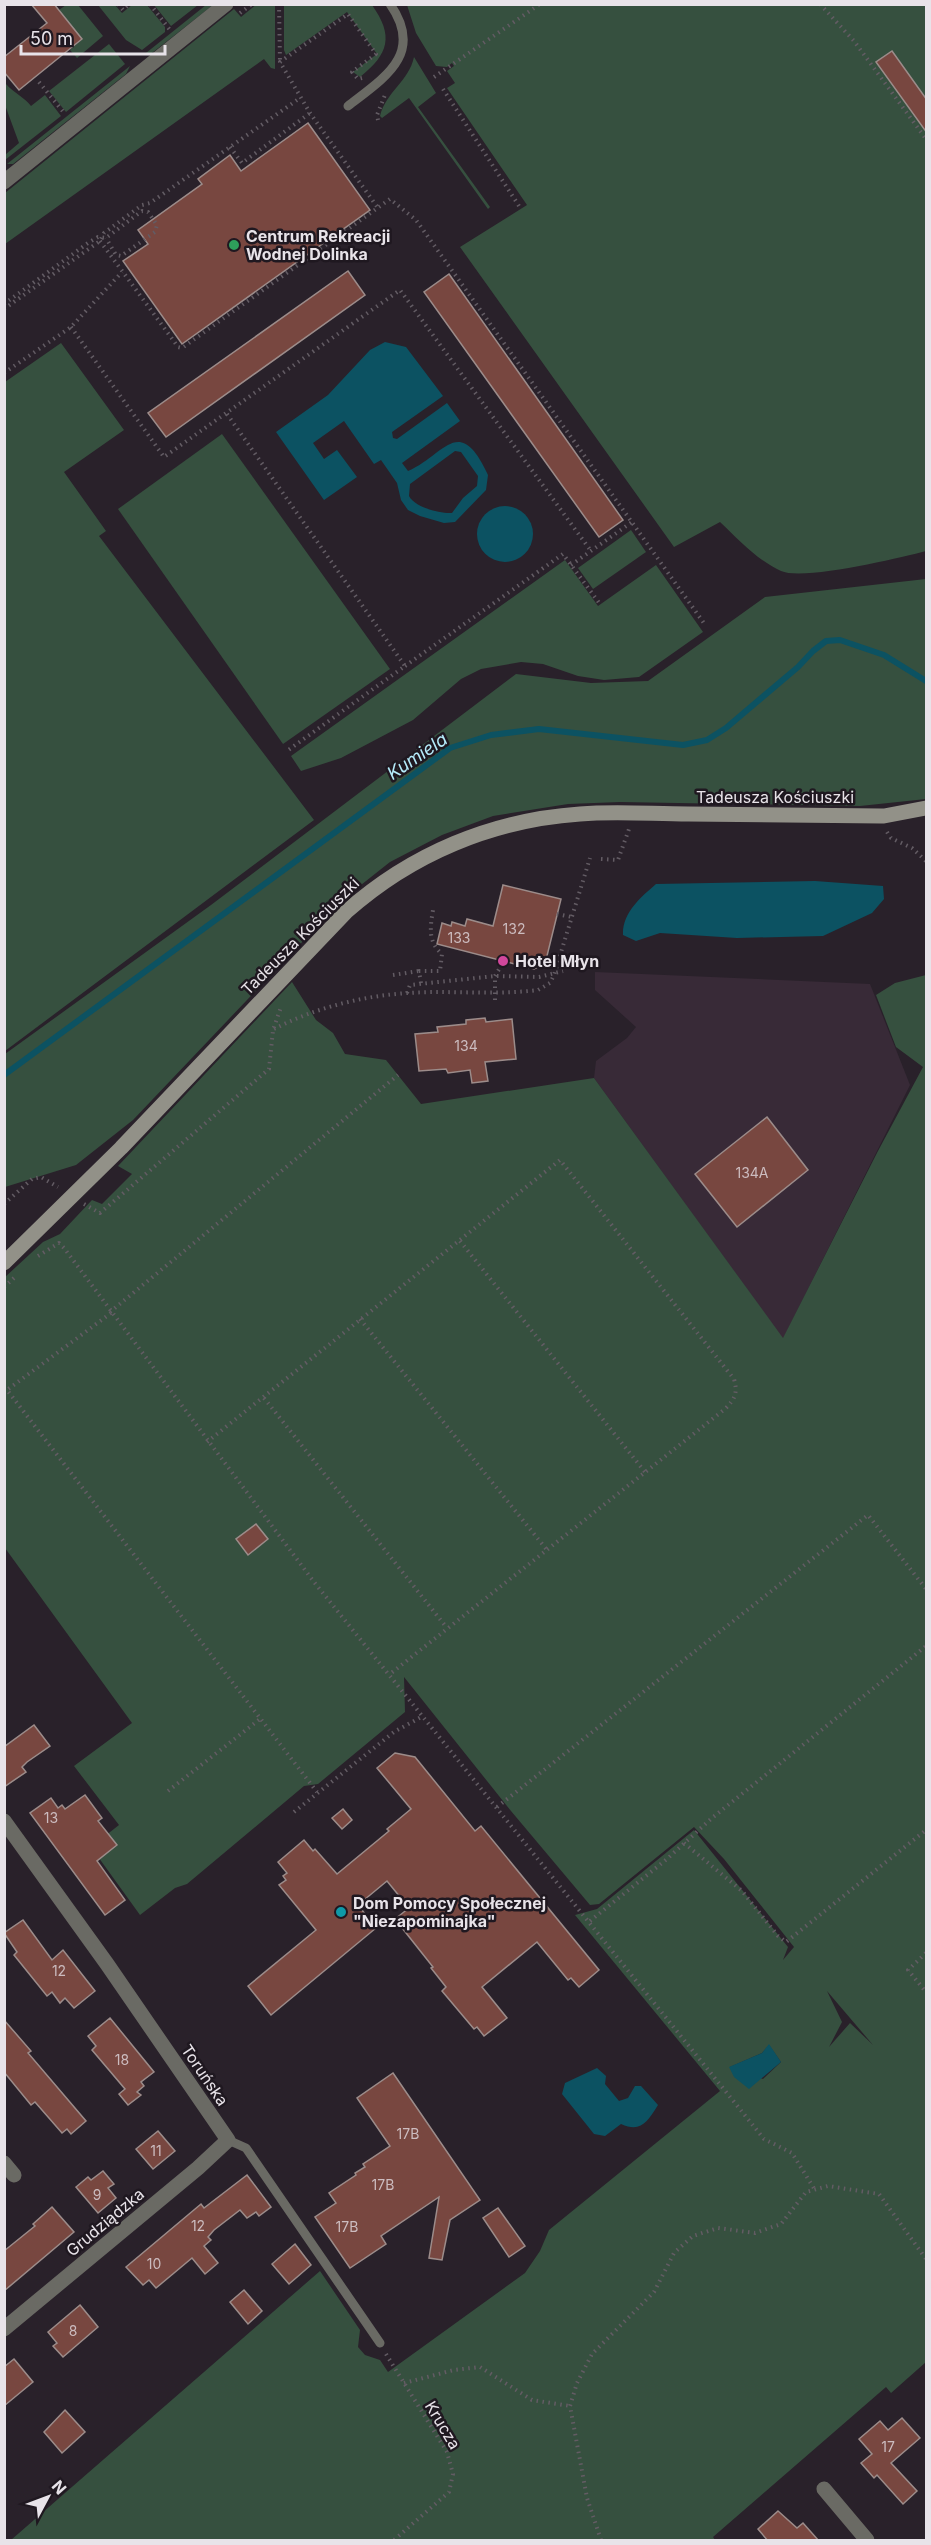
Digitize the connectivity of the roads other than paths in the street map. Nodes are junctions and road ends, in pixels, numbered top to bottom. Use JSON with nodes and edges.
{"nodes":[{"id":1,"x":226,"y":4,"type":"edge"},
{"id":2,"x":390,"y":4,"type":"edge"},
{"id":3,"x":348,"y":106,"type":"dead end"},
{"id":4,"x":4,"y":182,"type":"edge"},
{"id":5,"x":927,"y":808,"type":"edge"},
{"id":6,"x":4,"y":1263,"type":"edge"},
{"id":7,"x":4,"y":1821,"type":"edge"},
{"id":8,"x":228,"y":2140,"type":"junction"},
{"id":9,"x":4,"y":2329,"type":"edge"},
{"id":10,"x":380,"y":2343,"type":"road end"},
{"id":11,"x":824,"y":2489,"type":"dead end"},
{"id":12,"x":867,"y":2541,"type":"edge"}],
"edges":[{"from":1,"to":4,"type":"street"},
{"from":2,"to":3,"type":"lane"},
{"from":5,"to":6,"type":"street","name":"Tadeusza Kościuszki"},
{"from":7,"to":8,"type":"street","name":"Toruńska"},
{"from":8,"to":9,"type":"street","name":"Grudziądzka"},
{"from":8,"to":10,"type":"lane","name":"Toruńska"},
{"from":11,"to":12,"type":"street"}]}
